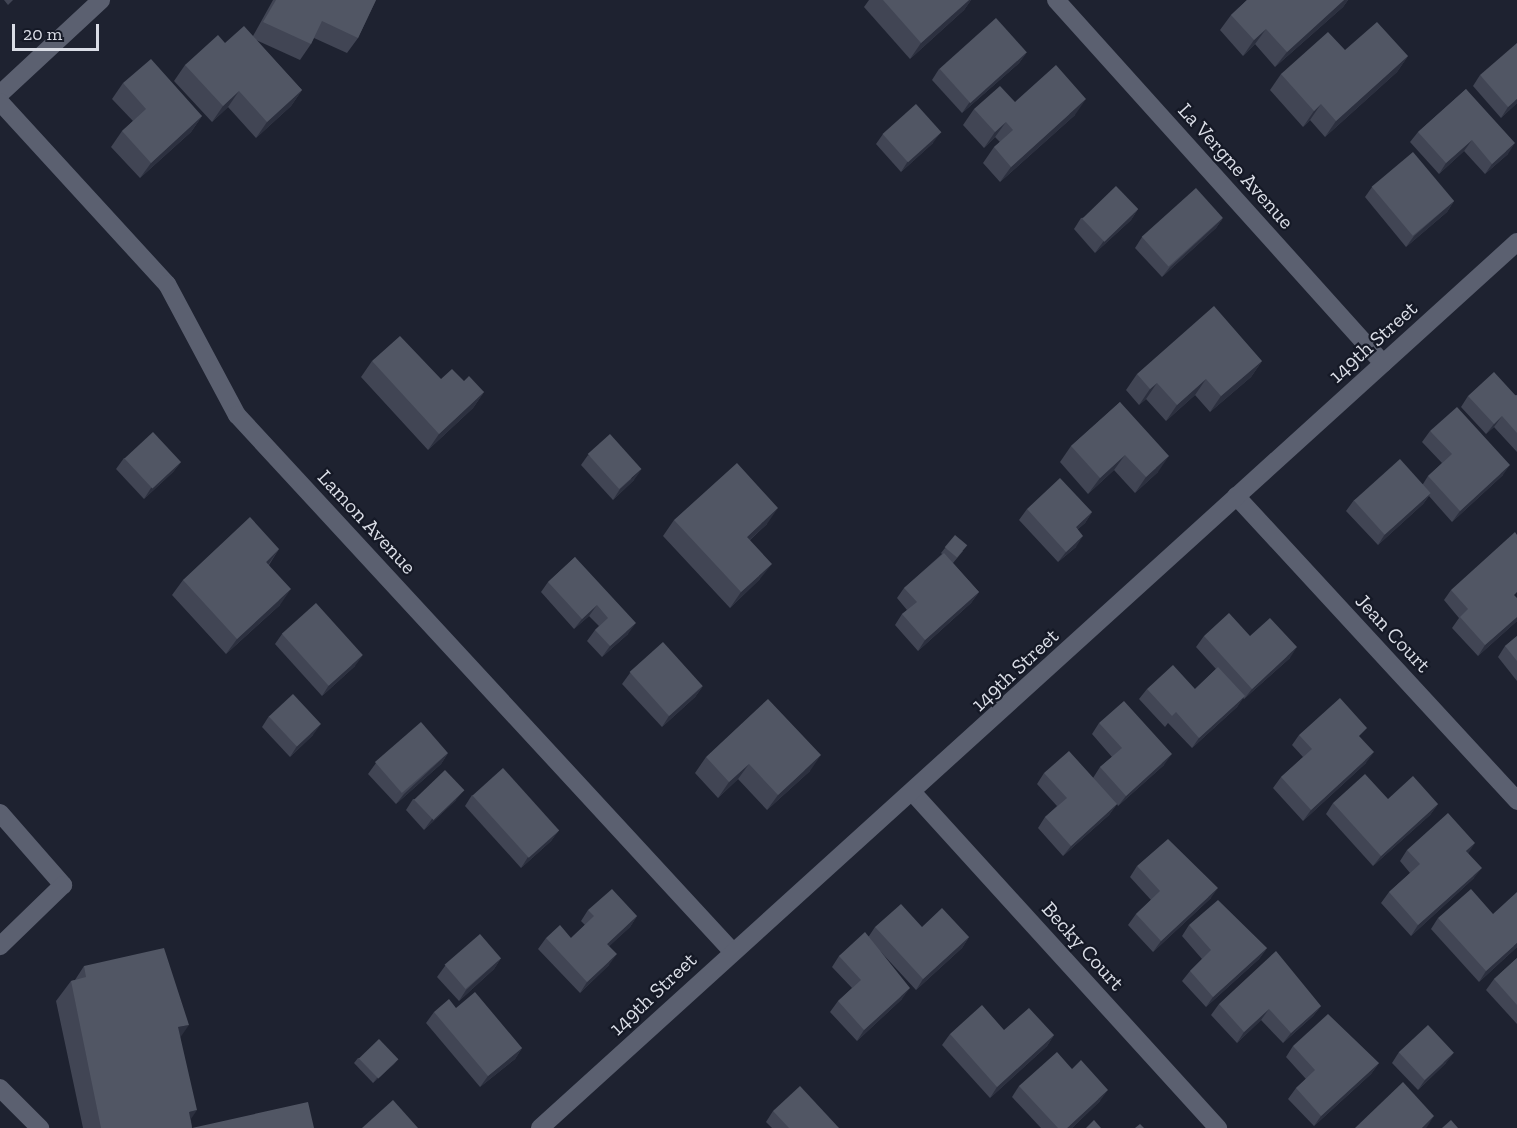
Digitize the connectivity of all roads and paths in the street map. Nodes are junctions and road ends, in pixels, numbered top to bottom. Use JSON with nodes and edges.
{"nodes":[{"id":1,"x":101,"y":0,"type":"edge"},
{"id":2,"x":1056,"y":0,"type":"edge"},
{"id":3,"x":0,"y":94,"type":"edge"},
{"id":4,"x":0,"y":102,"type":"edge"},
{"id":5,"x":1517,"y":242,"type":"edge"},
{"id":6,"x":1383,"y":363,"type":"junction"},
{"id":7,"x":1236,"y":496,"type":"junction"},
{"id":8,"x":914,"y":794,"type":"junction"},
{"id":9,"x":1517,"y":801,"type":"edge"},
{"id":10,"x":0,"y":813,"type":"edge"},
{"id":11,"x":0,"y":946,"type":"edge"},
{"id":12,"x":732,"y":951,"type":"junction"},
{"id":13,"x":0,"y":1088,"type":"edge"},
{"id":14,"x":40,"y":1128,"type":"edge"},
{"id":15,"x":540,"y":1128,"type":"edge"},
{"id":16,"x":1218,"y":1128,"type":"edge"}],
"edges":[{"from":1,"to":3,"type":"street"},
{"from":2,"to":6,"type":"street","name":"La Vergne Avenue"},
{"from":4,"to":12,"type":"street","name":"Lamon Avenue"},
{"from":5,"to":6,"type":"street","name":"149th Street"},
{"from":6,"to":7,"type":"street","name":"149th Street"},
{"from":7,"to":8,"type":"street","name":"149th Street"},
{"from":7,"to":9,"type":"street","name":"Jean Court"},
{"from":8,"to":12,"type":"street","name":"149th Street"},
{"from":8,"to":16,"type":"street","name":"Becky Court"},
{"from":10,"to":11,"type":"street"},
{"from":12,"to":15,"type":"street","name":"149th Street"},
{"from":13,"to":14,"type":"street"}]}
